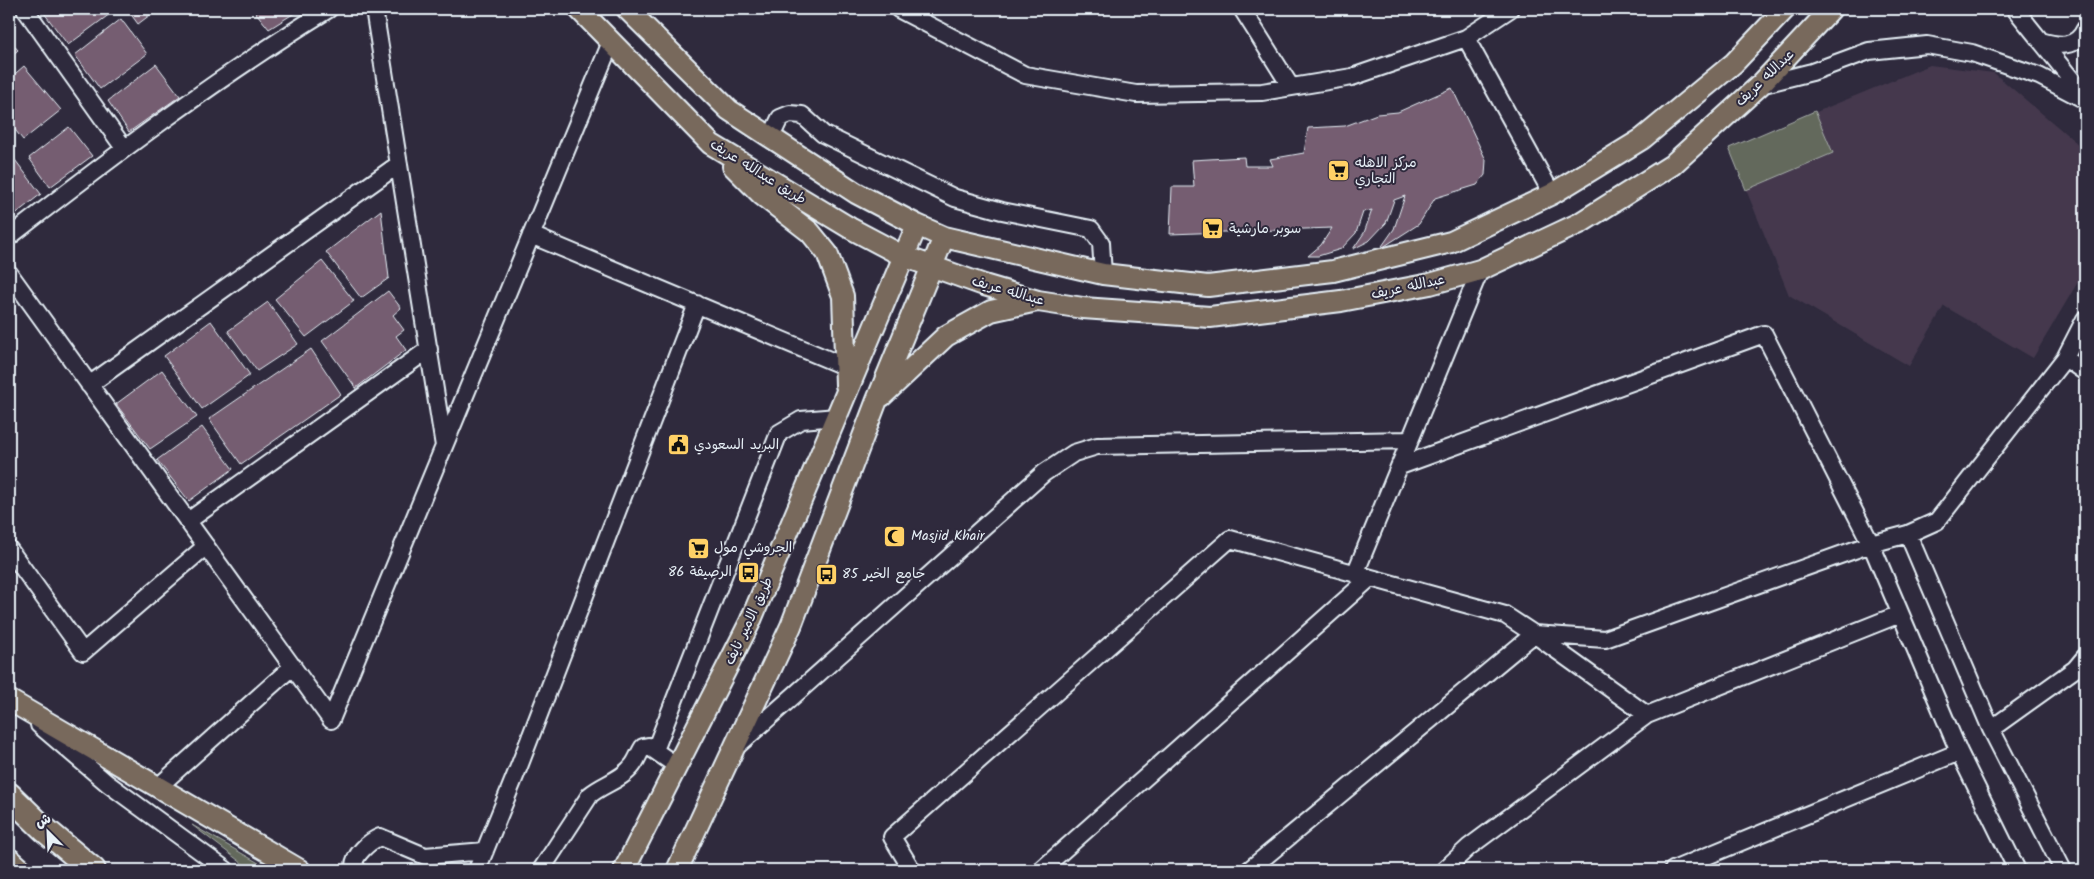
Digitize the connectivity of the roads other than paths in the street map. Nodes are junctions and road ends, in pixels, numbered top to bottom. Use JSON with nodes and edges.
{"nodes":[{"id":1,"x":25,"y":9,"type":"edge"},
{"id":2,"x":329,"y":9,"type":"edge"},
{"id":3,"x":374,"y":9,"type":"edge"},
{"id":4,"x":579,"y":9,"type":"edge"},
{"id":5,"x":627,"y":9,"type":"edge"},
{"id":6,"x":898,"y":9,"type":"edge"},
{"id":7,"x":1242,"y":9,"type":"edge"},
{"id":8,"x":1510,"y":9,"type":"edge"},
{"id":9,"x":1785,"y":9,"type":"edge"},
{"id":10,"x":1831,"y":9,"type":"edge"},
{"id":11,"x":2015,"y":9,"type":"edge"},
{"id":12,"x":2085,"y":29,"type":"edge"},
{"id":13,"x":1466,"y":38,"type":"junction"},
{"id":14,"x":2041,"y":41,"type":"junction"},
{"id":15,"x":611,"y":42,"type":"junction"},
{"id":16,"x":1760,"y":85,"type":"junction"},
{"id":17,"x":1291,"y":88,"type":"junction"},
{"id":18,"x":2085,"y":98,"type":"edge"},
{"id":19,"x":771,"y":137,"type":"junction"},
{"id":20,"x":710,"y":144,"type":"junction"},
{"id":21,"x":124,"y":148,"type":"junction"},
{"id":22,"x":399,"y":164,"type":"junction"},
{"id":23,"x":1552,"y":194,"type":"junction"},
{"id":24,"x":917,"y":225,"type":"junction"},
{"id":25,"x":532,"y":235,"type":"junction"},
{"id":26,"x":944,"y":237,"type":"junction"},
{"id":27,"x":9,"y":238,"type":"edge"},
{"id":28,"x":903,"y":256,"type":"junction"},
{"id":29,"x":931,"y":266,"type":"junction"},
{"id":30,"x":1480,"y":270,"type":"junction"},
{"id":31,"x":9,"y":273,"type":"edge"},
{"id":32,"x":1103,"y":274,"type":"junction"},
{"id":33,"x":1038,"y":301,"type":"junction"},
{"id":34,"x":697,"y":304,"type":"junction"},
{"id":35,"x":2085,"y":319,"type":"edge"},
{"id":36,"x":429,"y":349,"type":"junction"},
{"id":37,"x":2064,"y":358,"type":"junction"},
{"id":38,"x":846,"y":367,"type":"junction"},
{"id":39,"x":2085,"y":372,"type":"edge"},
{"id":40,"x":89,"y":385,"type":"junction"},
{"id":41,"x":846,"y":394,"type":"junction"},
{"id":42,"x":877,"y":400,"type":"junction"},
{"id":43,"x":837,"y":417,"type":"junction"},
{"id":44,"x":1410,"y":440,"type":"junction"},
{"id":45,"x":444,"y":446,"type":"junction"},
{"id":46,"x":1400,"y":466,"type":"junction"},
{"id":47,"x":188,"y":521,"type":"junction"},
{"id":48,"x":1908,"y":534,"type":"junction"},
{"id":49,"x":1871,"y":544,"type":"junction"},
{"id":50,"x":206,"y":546,"type":"junction"},
{"id":51,"x":9,"y":549,"type":"edge"},
{"id":52,"x":1362,"y":576,"type":"junction"},
{"id":53,"x":1900,"y":614,"type":"junction"},
{"id":54,"x":1534,"y":634,"type":"junction"},
{"id":55,"x":2085,"y":657,"type":"edge"},
{"id":56,"x":293,"y":666,"type":"junction"},
{"id":57,"x":9,"y":700,"type":"edge"},
{"id":58,"x":1647,"y":715,"type":"junction"},
{"id":59,"x":1992,"y":729,"type":"junction"},
{"id":60,"x":736,"y":747,"type":"junction"},
{"id":61,"x":654,"y":750,"type":"junction"},
{"id":62,"x":1959,"y":752,"type":"junction"},
{"id":63,"x":677,"y":766,"type":"junction"},
{"id":64,"x":158,"y":787,"type":"junction"},
{"id":65,"x":9,"y":795,"type":"edge"},
{"id":66,"x":485,"y":850,"type":"junction"},
{"id":67,"x":9,"y":861,"type":"edge"},
{"id":68,"x":19,"y":870,"type":"edge"},
{"id":69,"x":93,"y":870,"type":"edge"},
{"id":70,"x":226,"y":870,"type":"edge"},
{"id":71,"x":300,"y":870,"type":"edge"},
{"id":72,"x":358,"y":870,"type":"edge"},
{"id":73,"x":476,"y":870,"type":"edge"},
{"id":74,"x":541,"y":870,"type":"edge"},
{"id":75,"x":624,"y":870,"type":"edge"},
{"id":76,"x":677,"y":870,"type":"edge"},
{"id":77,"x":912,"y":870,"type":"edge"},
{"id":78,"x":1041,"y":870,"type":"edge"},
{"id":79,"x":1249,"y":870,"type":"edge"},
{"id":80,"x":1444,"y":870,"type":"edge"},
{"id":81,"x":1673,"y":870,"type":"edge"},
{"id":82,"x":2017,"y":870,"type":"edge"},
{"id":83,"x":2063,"y":870,"type":"edge"}],
"edges":[{"from":1,"to":21,"type":"street"},
{"from":2,"to":21,"type":"street"},
{"from":3,"to":22,"type":"street"},
{"from":4,"to":15,"type":"main road"},
{"from":5,"to":19,"type":"main road"},
{"from":6,"to":17,"type":"street"},
{"from":7,"to":17,"type":"street"},
{"from":8,"to":13,"type":"street"},
{"from":9,"to":23,"type":"main road"},
{"from":10,"to":16,"type":"main road","name":"عبدالله عريف"},
{"from":11,"to":14,"type":"street"},
{"from":12,"to":14,"type":"street"},
{"from":13,"to":17,"type":"street"},
{"from":13,"to":23,"type":"street"},
{"from":14,"to":18,"type":"street"},
{"from":15,"to":20,"type":"main road","name":"طريق عبدالله عريف"},
{"from":15,"to":25,"type":"street"},
{"from":16,"to":18,"type":"street"},
{"from":16,"to":30,"type":"main road","name":"عبدالله عريف"},
{"from":19,"to":24,"type":"main road"},
{"from":19,"to":32,"type":"street"},
{"from":20,"to":28,"type":"main road","name":"طريق عبدالله عريف"},
{"from":20,"to":38,"type":"main road"},
{"from":21,"to":27,"type":"street"},
{"from":22,"to":36,"type":"street"},
{"from":22,"to":40,"type":"street"},
{"from":23,"to":32,"type":"main road"},
{"from":24,"to":26,"type":"main road"},
{"from":24,"to":28,"type":"main road","name":"طريق الامير نايف"},
{"from":25,"to":34,"type":"street"},
{"from":25,"to":45,"type":"street"},
{"from":26,"to":29,"type":"main road"},
{"from":26,"to":32,"type":"main road"},
{"from":28,"to":29,"type":"main road","name":"عبدالله عريف"},
{"from":28,"to":41,"type":"main road","name":"طريق الامير نايف"},
{"from":29,"to":33,"type":"main road","name":"عبدالله عريف"},
{"from":29,"to":42,"type":"main road"},
{"from":30,"to":33,"type":"main road","name":"عبدالله عريف"},
{"from":30,"to":44,"type":"street"},
{"from":31,"to":40,"type":"street"},
{"from":33,"to":42,"type":"main road"},
{"from":34,"to":38,"type":"street"},
{"from":34,"to":66,"type":"street"},
{"from":35,"to":37,"type":"street"},
{"from":36,"to":45,"type":"street"},
{"from":36,"to":47,"type":"street"},
{"from":37,"to":39,"type":"street"},
{"from":37,"to":48,"type":"street"},
{"from":38,"to":41,"type":"main road"},
{"from":40,"to":47,"type":"street"},
{"from":41,"to":43,"type":"main road","name":"طريق الامير نايف"},
{"from":42,"to":60,"type":"main road"},
{"from":43,"to":61,"type":"street"},
{"from":43,"to":63,"type":"main road","name":"طريق الامير نايف"},
{"from":44,"to":46,"type":"street"},
{"from":44,"to":60,"type":"street"},
{"from":45,"to":56,"type":"street"},
{"from":46,"to":49,"type":"street"},
{"from":46,"to":52,"type":"street"},
{"from":47,"to":50,"type":"street"},
{"from":48,"to":49,"type":"street"},
{"from":48,"to":59,"type":"street"},
{"from":49,"to":53,"type":"street"},
{"from":49,"to":54,"type":"street"},
{"from":50,"to":51,"type":"street"},
{"from":50,"to":56,"type":"street"},
{"from":52,"to":54,"type":"street"},
{"from":52,"to":77,"type":"street"},
{"from":52,"to":78,"type":"street"},
{"from":53,"to":58,"type":"street"},
{"from":53,"to":62,"type":"street"},
{"from":54,"to":58,"type":"street"},
{"from":54,"to":79,"type":"street"},
{"from":55,"to":59,"type":"street"},
{"from":56,"to":64,"type":"street"},
{"from":57,"to":64,"type":"main road"},
{"from":57,"to":70,"type":"street"},
{"from":58,"to":80,"type":"street"},
{"from":59,"to":83,"type":"street"},
{"from":60,"to":76,"type":"main road"},
{"from":61,"to":63,"type":"street"},
{"from":61,"to":74,"type":"street"},
{"from":62,"to":81,"type":"street"},
{"from":62,"to":82,"type":"street"},
{"from":63,"to":75,"type":"main road","name":"طريق الامير نايف"},
{"from":64,"to":71,"type":"main road"},
{"from":65,"to":69,"type":"highway"},
{"from":66,"to":72,"type":"street"},
{"from":66,"to":73,"type":"street"},
{"from":67,"to":68,"type":"highway"}]}
